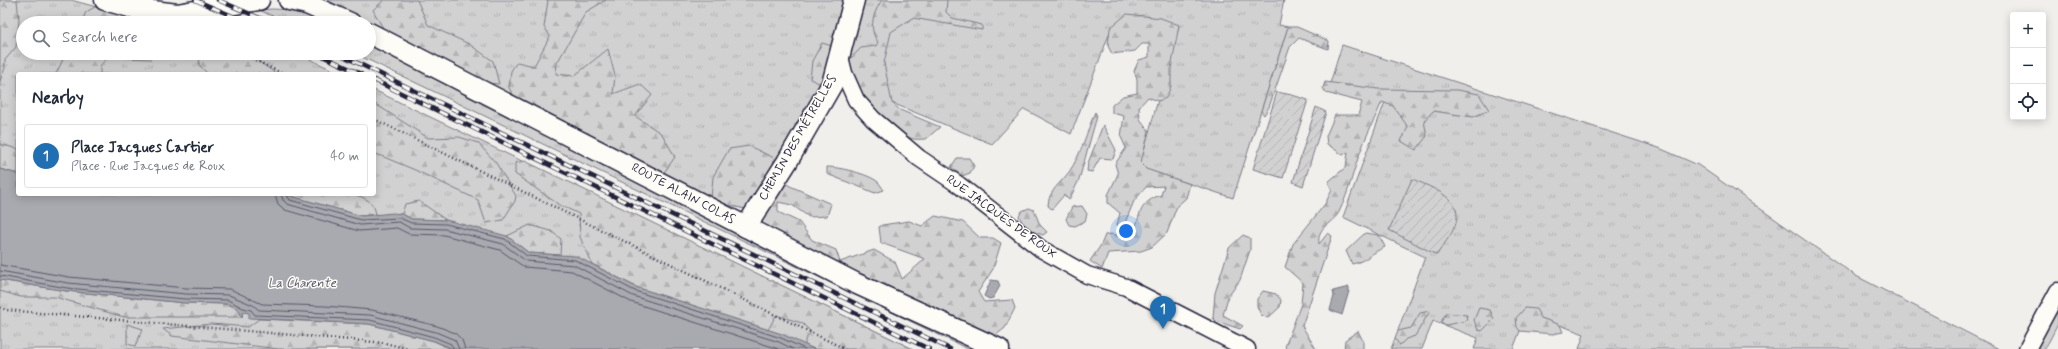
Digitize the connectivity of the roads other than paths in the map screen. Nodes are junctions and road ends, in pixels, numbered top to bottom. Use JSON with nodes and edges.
{"nodes":[{"id":1,"x":105,"y":0,"type":"edge"},
{"id":2,"x":259,"y":0,"type":"edge"},
{"id":3,"x":289,"y":0,"type":"edge"},
{"id":4,"x":854,"y":0,"type":"edge"},
{"id":5,"x":334,"y":16,"type":"edge"},
{"id":6,"x":376,"y":37,"type":"edge"},
{"id":7,"x":840,"y":57,"type":"junction"},
{"id":8,"x":746,"y":227,"type":"junction"},
{"id":9,"x":2058,"y":291,"type":"edge"},
{"id":10,"x":999,"y":349,"type":"edge"},
{"id":11,"x":1247,"y":349,"type":"edge"},
{"id":12,"x":2027,"y":349,"type":"edge"}],
"edges":[{"from":1,"to":2,"type":"street"},
{"from":3,"to":5,"type":"street"},
{"from":4,"to":7,"type":"street","name":"CHEMIN DES MÉTRELLES"},
{"from":6,"to":8,"type":"street","name":"ROUTE ALAIN COLAS"},
{"from":7,"to":8,"type":"street","name":"CHEMIN DES MÉTRELLES"},
{"from":7,"to":11,"type":"street","name":"RUE JACQUES DE ROUX"},
{"from":8,"to":10,"type":"street","name":"ROUTE ALAIN COLAS"},
{"from":9,"to":12,"type":"street"}]}
